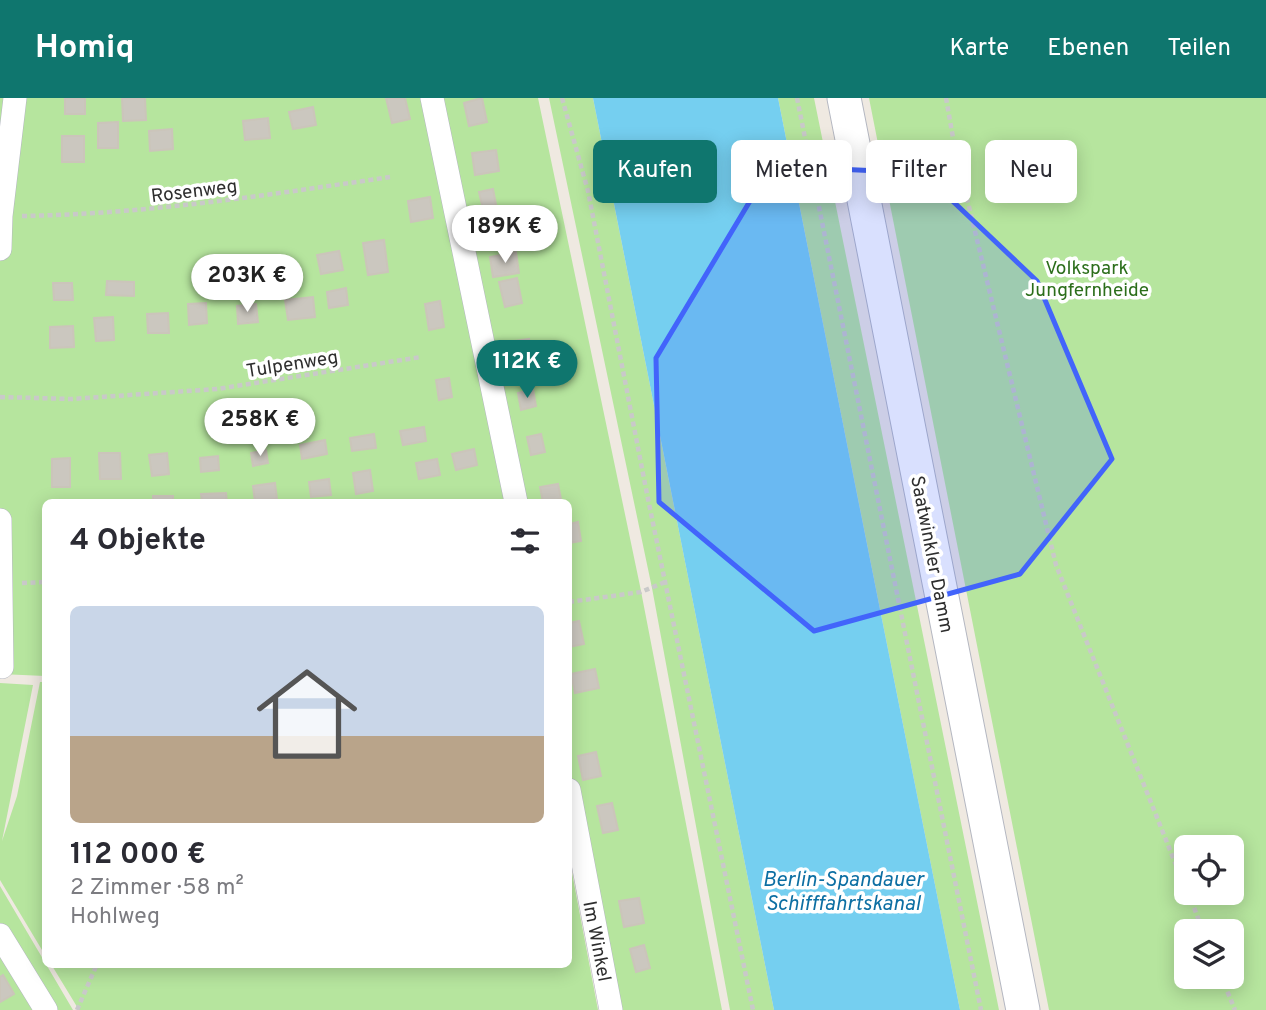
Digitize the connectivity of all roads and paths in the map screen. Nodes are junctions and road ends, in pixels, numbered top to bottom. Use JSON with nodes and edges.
{"nodes":[{"id":1,"x":15,"y":98,"type":"edge"},
{"id":2,"x":432,"y":98,"type":"edge"},
{"id":3,"x":562,"y":98,"type":"edge"},
{"id":4,"x":797,"y":98,"type":"edge"},
{"id":5,"x":844,"y":98,"type":"edge"},
{"id":6,"x":946,"y":98,"type":"edge"},
{"id":7,"x":390,"y":177,"type":"dead end"},
{"id":8,"x":1,"y":216,"type":"edge"},
{"id":9,"x":0,"y":249,"type":"edge"},
{"id":10,"x":421,"y":357,"type":"dead end"},
{"id":11,"x":0,"y":397,"type":"edge"},
{"id":12,"x":515,"y":499,"type":"edge"},
{"id":13,"x":0,"y":520,"type":"edge"},
{"id":14,"x":665,"y":582,"type":"junction"},
{"id":15,"x":572,"y":602,"type":"edge"},
{"id":16,"x":2,"y":667,"type":"dead end"},
{"id":17,"x":572,"y":806,"type":"edge"},
{"id":18,"x":1174,"y":859,"type":"edge"},
{"id":19,"x":0,"y":935,"type":"edge"},
{"id":20,"x":95,"y":968,"type":"edge"},
{"id":21,"x":1227,"y":989,"type":"edge"},
{"id":22,"x":46,"y":1010,"type":"edge"},
{"id":23,"x":77,"y":1010,"type":"edge"},
{"id":24,"x":611,"y":1010,"type":"edge"},
{"id":25,"x":754,"y":1010,"type":"edge"},
{"id":26,"x":981,"y":1010,"type":"edge"},
{"id":27,"x":1023,"y":1010,"type":"edge"},
{"id":28,"x":1235,"y":1010,"type":"edge"}],
"edges":[{"from":1,"to":8,"type":"street"},
{"from":2,"to":12,"type":"street"},
{"from":3,"to":14,"type":"path"},
{"from":4,"to":26,"type":"path"},
{"from":5,"to":27,"type":"main road","name":"Saatwinkler Damm"},
{"from":6,"to":18,"type":"path"},
{"from":7,"to":8,"type":"path","name":"Rosenweg"},
{"from":8,"to":9,"type":"street"},
{"from":10,"to":11,"type":"path","name":"Tulpenweg"},
{"from":13,"to":16,"type":"street"},
{"from":14,"to":15,"type":"path"},
{"from":14,"to":25,"type":"path"},
{"from":17,"to":24,"type":"street","name":"Im Winkel"},
{"from":19,"to":22,"type":"street"},
{"from":20,"to":23,"type":"path"},
{"from":21,"to":28,"type":"path"}]}
